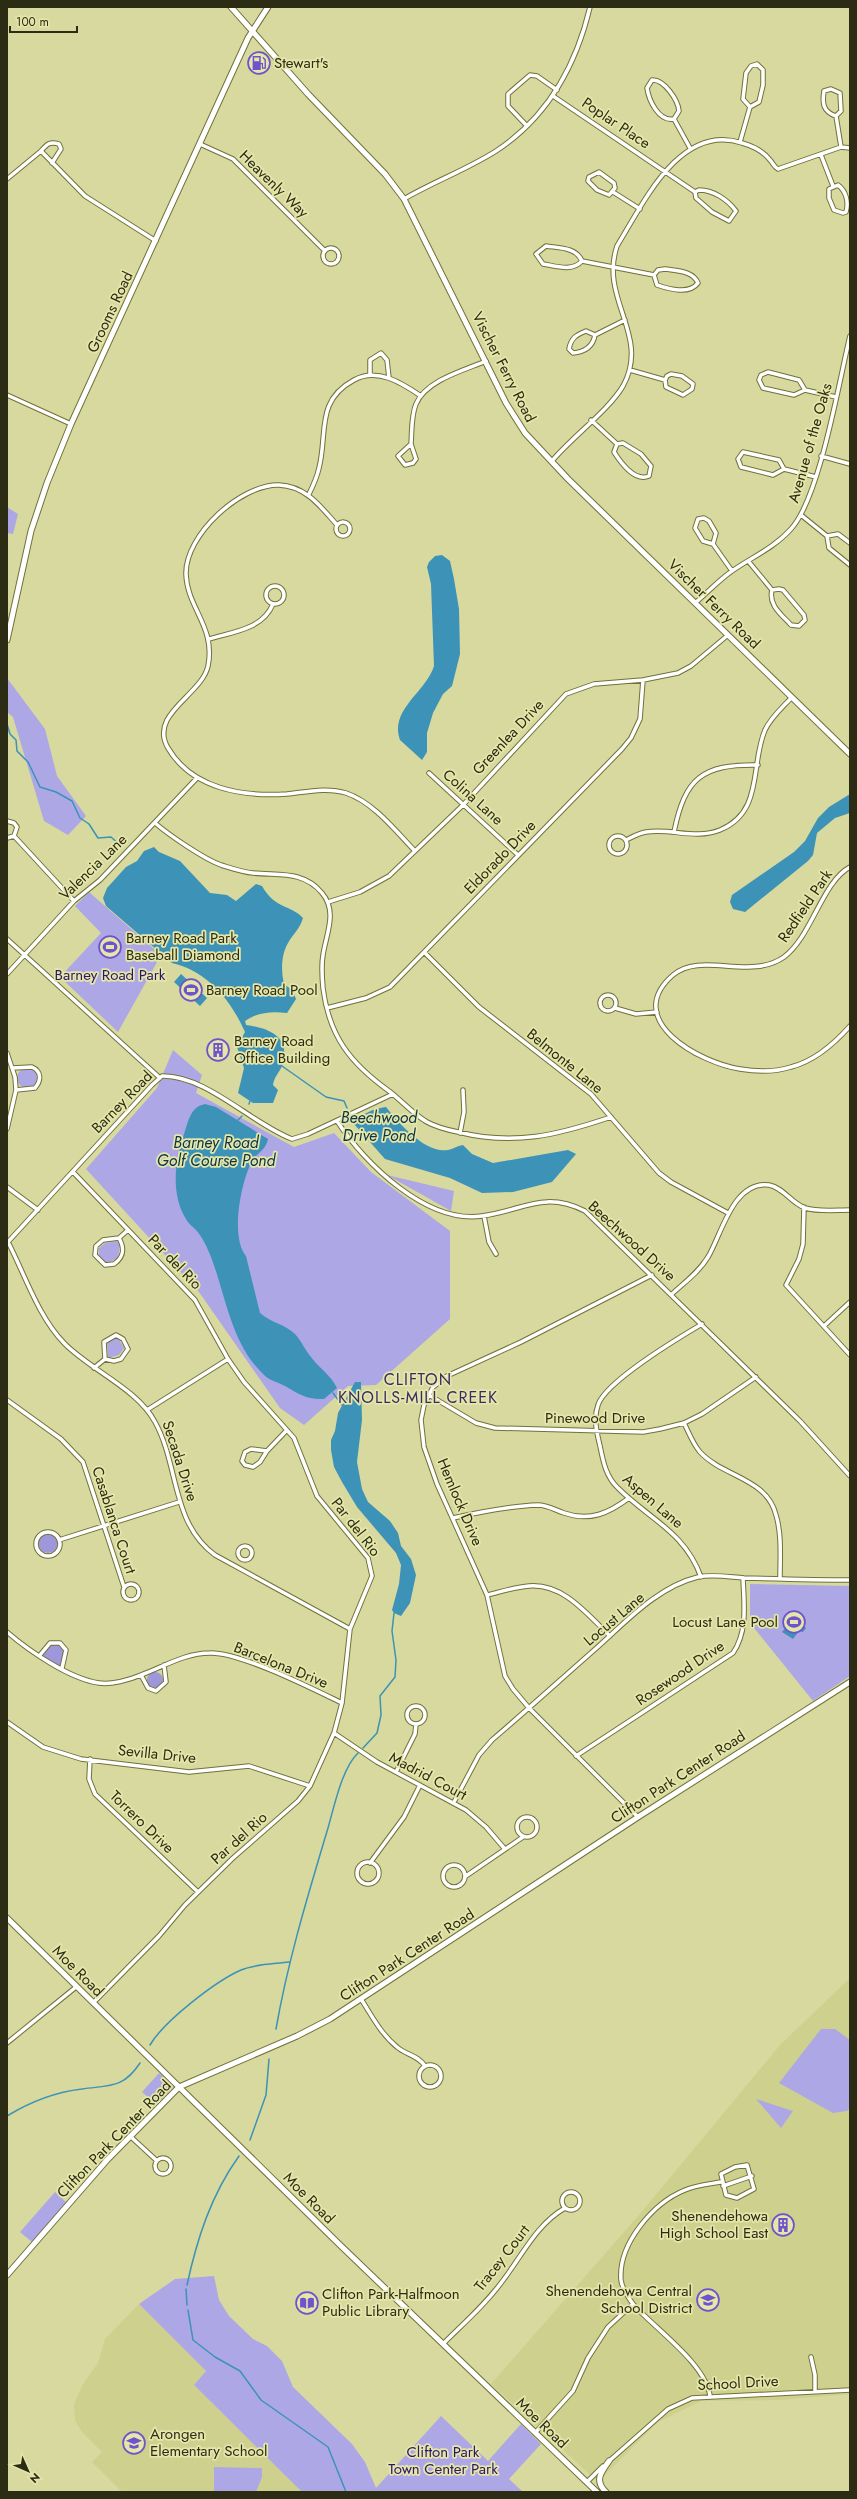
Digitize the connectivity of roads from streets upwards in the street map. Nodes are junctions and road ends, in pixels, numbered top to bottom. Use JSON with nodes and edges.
{"nodes":[{"id":1,"x":231,"y":7,"type":"edge"},
{"id":2,"x":268,"y":7,"type":"edge"},
{"id":3,"x":590,"y":7,"type":"edge"},
{"id":4,"x":251,"y":31,"type":"junction"},
{"id":5,"x":557,"y":90,"type":"junction"},
{"id":6,"x":553,"y":96,"type":"junction"},
{"id":7,"x":750,"y":107,"type":"junction"},
{"id":8,"x":836,"y":116,"type":"junction"},
{"id":9,"x":674,"y":119,"type":"junction"},
{"id":10,"x":527,"y":126,"type":"junction"},
{"id":11,"x":740,"y":142,"type":"junction"},
{"id":12,"x":200,"y":144,"type":"junction"},
{"id":13,"x":841,"y":147,"type":"junction"},
{"id":14,"x":690,"y":148,"type":"junction"},
{"id":15,"x":850,"y":148,"type":"edge"},
{"id":16,"x":41,"y":151,"type":"junction"},
{"id":17,"x":821,"y":155,"type":"junction"},
{"id":18,"x":52,"y":163,"type":"junction"},
{"id":19,"x":666,"y":171,"type":"junction"},
{"id":20,"x":7,"y":179,"type":"edge"},
{"id":21,"x":833,"y":186,"type":"junction"},
{"id":22,"x":614,"y":192,"type":"junction"},
{"id":23,"x":696,"y":192,"type":"junction"},
{"id":24,"x":404,"y":199,"type":"junction"},
{"id":25,"x":640,"y":209,"type":"junction"},
{"id":26,"x":156,"y":242,"type":"junction"},
{"id":27,"x":325,"y":251,"type":"junction"},
{"id":28,"x":582,"y":262,"type":"junction"},
{"id":29,"x":613,"y":266,"type":"junction"},
{"id":30,"x":654,"y":275,"type":"junction"},
{"id":31,"x":625,"y":320,"type":"junction"},
{"id":32,"x":595,"y":335,"type":"junction"},
{"id":33,"x":850,"y":336,"type":"edge"},
{"id":34,"x":486,"y":361,"type":"junction"},
{"id":35,"x":630,"y":370,"type":"junction"},
{"id":36,"x":370,"y":375,"type":"junction"},
{"id":37,"x":389,"y":378,"type":"junction"},
{"id":38,"x":665,"y":380,"type":"junction"},
{"id":39,"x":805,"y":390,"type":"junction"},
{"id":40,"x":7,"y":395,"type":"edge"},
{"id":41,"x":421,"y":396,"type":"junction"},
{"id":42,"x":836,"y":397,"type":"junction"},
{"id":43,"x":591,"y":420,"type":"junction"},
{"id":44,"x":71,"y":424,"type":"junction"},
{"id":45,"x":411,"y":444,"type":"junction"},
{"id":46,"x":617,"y":444,"type":"junction"},
{"id":47,"x":821,"y":456,"type":"junction"},
{"id":48,"x":552,"y":461,"type":"junction"},
{"id":49,"x":850,"y":464,"type":"edge"},
{"id":50,"x":784,"y":470,"type":"junction"},
{"id":51,"x":816,"y":477,"type":"junction"},
{"id":52,"x":308,"y":494,"type":"junction"},
{"id":53,"x":801,"y":516,"type":"junction"},
{"id":54,"x":337,"y":525,"type":"junction"},
{"id":55,"x":827,"y":536,"type":"junction"},
{"id":56,"x":850,"y":543,"type":"edge"},
{"id":57,"x":713,"y":544,"type":"junction"},
{"id":58,"x":749,"y":562,"type":"junction"},
{"id":59,"x":850,"y":564,"type":"edge"},
{"id":60,"x":732,"y":571,"type":"junction"},
{"id":61,"x":772,"y":590,"type":"junction"},
{"id":62,"x":695,"y":603,"type":"junction"},
{"id":63,"x":273,"y":604,"type":"junction"},
{"id":64,"x":728,"y":635,"type":"junction"},
{"id":65,"x":209,"y":639,"type":"junction"},
{"id":66,"x":7,"y":640,"type":"edge"},
{"id":67,"x":643,"y":680,"type":"junction"},
{"id":68,"x":792,"y":697,"type":"junction"},
{"id":69,"x":850,"y":754,"type":"edge"},
{"id":70,"x":758,"y":765,"type":"junction"},
{"id":71,"x":429,"y":773,"type":"dead end"},
{"id":72,"x":196,"y":778,"type":"junction"},
{"id":73,"x":463,"y":805,"type":"junction"},
{"id":74,"x":7,"y":821,"type":"edge"},
{"id":75,"x":155,"y":823,"type":"junction"},
{"id":76,"x":674,"y":832,"type":"junction"},
{"id":77,"x":14,"y":836,"type":"junction"},
{"id":78,"x":7,"y":838,"type":"edge"},
{"id":79,"x":626,"y":840,"type":"junction"},
{"id":80,"x":414,"y":850,"type":"junction"},
{"id":81,"x":518,"y":855,"type":"junction"},
{"id":82,"x":850,"y":867,"type":"edge"},
{"id":83,"x":74,"y":901,"type":"junction"},
{"id":84,"x":328,"y":902,"type":"junction"},
{"id":85,"x":7,"y":939,"type":"edge"},
{"id":86,"x":425,"y":953,"type":"junction"},
{"id":87,"x":25,"y":954,"type":"junction"},
{"id":88,"x":7,"y":974,"type":"edge"},
{"id":89,"x":327,"y":1008,"type":"junction"},
{"id":90,"x":614,"y":1008,"type":"junction"},
{"id":91,"x":657,"y":1012,"type":"junction"},
{"id":92,"x":850,"y":1026,"type":"edge"},
{"id":93,"x":7,"y":1053,"type":"edge"},
{"id":94,"x":12,"y":1068,"type":"junction"},
{"id":95,"x":160,"y":1078,"type":"junction"},
{"id":96,"x":16,"y":1090,"type":"junction"},
{"id":97,"x":463,"y":1090,"type":"dead end"},
{"id":98,"x":393,"y":1094,"type":"junction"},
{"id":99,"x":611,"y":1117,"type":"junction"},
{"id":100,"x":337,"y":1121,"type":"junction"},
{"id":101,"x":7,"y":1129,"type":"edge"},
{"id":102,"x":460,"y":1133,"type":"junction"},
{"id":103,"x":73,"y":1172,"type":"junction"},
{"id":104,"x":7,"y":1187,"type":"edge"},
{"id":105,"x":804,"y":1207,"type":"junction"},
{"id":106,"x":38,"y":1210,"type":"junction"},
{"id":107,"x":850,"y":1210,"type":"edge"},
{"id":108,"x":728,"y":1213,"type":"junction"},
{"id":109,"x":484,"y":1216,"type":"junction"},
{"id":110,"x":128,"y":1230,"type":"junction"},
{"id":111,"x":119,"y":1238,"type":"junction"},
{"id":112,"x":8,"y":1243,"type":"edge"},
{"id":113,"x":496,"y":1254,"type":"dead end"},
{"id":114,"x":652,"y":1275,"type":"junction"},
{"id":115,"x":672,"y":1294,"type":"junction"},
{"id":116,"x":850,"y":1302,"type":"edge"},
{"id":117,"x":702,"y":1324,"type":"junction"},
{"id":118,"x":824,"y":1326,"type":"junction"},
{"id":119,"x":850,"y":1355,"type":"edge"},
{"id":120,"x":228,"y":1358,"type":"junction"},
{"id":121,"x":105,"y":1359,"type":"junction"},
{"id":122,"x":94,"y":1368,"type":"junction"},
{"id":123,"x":756,"y":1377,"type":"junction"},
{"id":124,"x":429,"y":1395,"type":"junction"},
{"id":125,"x":7,"y":1400,"type":"edge"},
{"id":126,"x":147,"y":1410,"type":"junction"},
{"id":127,"x":684,"y":1423,"type":"junction"},
{"id":128,"x":287,"y":1430,"type":"junction"},
{"id":129,"x":597,"y":1431,"type":"junction"},
{"id":130,"x":267,"y":1451,"type":"junction"},
{"id":131,"x":850,"y":1476,"type":"edge"},
{"id":132,"x":629,"y":1498,"type":"junction"},
{"id":133,"x":179,"y":1502,"type":"junction"},
{"id":134,"x":453,"y":1518,"type":"junction"},
{"id":135,"x":104,"y":1526,"type":"junction"},
{"id":136,"x":59,"y":1540,"type":"junction"},
{"id":137,"x":240,"y":1559,"type":"junction"},
{"id":138,"x":236,"y":1567,"type":"junction"},
{"id":139,"x":701,"y":1577,"type":"junction"},
{"id":140,"x":743,"y":1578,"type":"junction"},
{"id":141,"x":780,"y":1579,"type":"junction"},
{"id":142,"x":850,"y":1580,"type":"edge"},
{"id":143,"x":124,"y":1588,"type":"junction"},
{"id":144,"x":487,"y":1595,"type":"junction"},
{"id":145,"x":350,"y":1629,"type":"junction"},
{"id":146,"x":7,"y":1632,"type":"edge"},
{"id":147,"x":610,"y":1636,"type":"junction"},
{"id":148,"x":40,"y":1655,"type":"junction"},
{"id":149,"x":164,"y":1665,"type":"junction"},
{"id":150,"x":62,"y":1668,"type":"junction"},
{"id":151,"x":141,"y":1675,"type":"junction"},
{"id":152,"x":850,"y":1682,"type":"edge"},
{"id":153,"x":342,"y":1703,"type":"junction"},
{"id":154,"x":529,"y":1708,"type":"junction"},
{"id":155,"x":7,"y":1722,"type":"edge"},
{"id":156,"x":416,"y":1724,"type":"junction"},
{"id":157,"x":334,"y":1733,"type":"junction"},
{"id":158,"x":576,"y":1756,"type":"junction"},
{"id":159,"x":90,"y":1759,"type":"junction"},
{"id":160,"x":396,"y":1772,"type":"junction"},
{"id":161,"x":420,"y":1785,"type":"junction"},
{"id":162,"x":310,"y":1786,"type":"junction"},
{"id":163,"x":454,"y":1802,"type":"junction"},
{"id":164,"x":638,"y":1817,"type":"junction"},
{"id":165,"x":523,"y":1837,"type":"junction"},
{"id":166,"x":504,"y":1848,"type":"junction"},
{"id":167,"x":370,"y":1862,"type":"junction"},
{"id":168,"x":466,"y":1876,"type":"junction"},
{"id":169,"x":198,"y":1892,"type":"junction"},
{"id":170,"x":7,"y":1918,"type":"edge"},
{"id":171,"x":76,"y":1987,"type":"junction"},
{"id":172,"x":361,"y":1999,"type":"junction"},
{"id":173,"x":93,"y":2003,"type":"junction"},
{"id":174,"x":7,"y":2043,"type":"edge"},
{"id":175,"x":425,"y":2066,"type":"junction"},
{"id":176,"x":179,"y":2087,"type":"junction"},
{"id":177,"x":130,"y":2136,"type":"junction"},
{"id":178,"x":156,"y":2160,"type":"junction"},
{"id":179,"x":752,"y":2176,"type":"junction"},
{"id":180,"x":721,"y":2182,"type":"junction"},
{"id":181,"x":723,"y":2186,"type":"junction"},
{"id":182,"x":565,"y":2208,"type":"junction"},
{"id":183,"x":7,"y":2275,"type":"edge"},
{"id":184,"x":633,"y":2304,"type":"junction"},
{"id":185,"x":444,"y":2344,"type":"junction"},
{"id":186,"x":811,"y":2357,"type":"dead end"},
{"id":187,"x":850,"y":2390,"type":"edge"},
{"id":188,"x":815,"y":2391,"type":"junction"},
{"id":189,"x":710,"y":2396,"type":"junction"},
{"id":190,"x":536,"y":2433,"type":"junction"},
{"id":191,"x":608,"y":2461,"type":"junction"},
{"id":192,"x":587,"y":2482,"type":"junction"},
{"id":193,"x":597,"y":2492,"type":"edge"},
{"id":194,"x":606,"y":2492,"type":"edge"}],
"edges":[{"from":1,"to":4,"type":"street","name":"Vischer Ferry Road"},
{"from":2,"to":4,"type":"street","name":"Grooms Road"},
{"from":3,"to":5,"type":"street"},
{"from":4,"to":12,"type":"street","name":"Grooms Road"},
{"from":4,"to":24,"type":"street","name":"Vischer Ferry Road"},
{"from":5,"to":6,"type":"street"},
{"from":5,"to":10,"type":"street"},
{"from":6,"to":10,"type":"street"},
{"from":6,"to":19,"type":"street","name":"Poplar Place"},
{"from":7,"to":7,"type":"street"},
{"from":7,"to":11,"type":"street"},
{"from":8,"to":8,"type":"street"},
{"from":8,"to":13,"type":"street"},
{"from":9,"to":9,"type":"street"},
{"from":9,"to":14,"type":"street"},
{"from":10,"to":24,"type":"street"},
{"from":11,"to":14,"type":"street"},
{"from":11,"to":17,"type":"street"},
{"from":12,"to":26,"type":"street","name":"Grooms Road"},
{"from":12,"to":27,"type":"street","name":"Heavenly Way"},
{"from":13,"to":15,"type":"street"},
{"from":13,"to":17,"type":"street"},
{"from":14,"to":19,"type":"street"},
{"from":16,"to":18,"type":"street"},
{"from":16,"to":18,"type":"street"},
{"from":16,"to":20,"type":"street"},
{"from":17,"to":21,"type":"street"},
{"from":18,"to":26,"type":"street"},
{"from":19,"to":23,"type":"street","name":"Poplar Place"},
{"from":19,"to":25,"type":"street"},
{"from":21,"to":21,"type":"street"},
{"from":22,"to":22,"type":"street"},
{"from":22,"to":25,"type":"street"},
{"from":23,"to":23,"type":"street"},
{"from":24,"to":34,"type":"street","name":"Vischer Ferry Road"},
{"from":25,"to":29,"type":"street"},
{"from":26,"to":44,"type":"street","name":"Grooms Road"},
{"from":27,"to":27,"type":"street","name":"Heavenly Way"},
{"from":28,"to":28,"type":"street"},
{"from":28,"to":29,"type":"street"},
{"from":29,"to":30,"type":"street"},
{"from":29,"to":31,"type":"street"},
{"from":30,"to":30,"type":"street"},
{"from":31,"to":32,"type":"street"},
{"from":31,"to":35,"type":"street"},
{"from":32,"to":32,"type":"street"},
{"from":33,"to":42,"type":"street","name":"Avenue of the Oaks"},
{"from":34,"to":41,"type":"street"},
{"from":34,"to":48,"type":"street","name":"Vischer Ferry Road"},
{"from":35,"to":38,"type":"street"},
{"from":35,"to":43,"type":"street"},
{"from":36,"to":37,"type":"street"},
{"from":36,"to":37,"type":"street"},
{"from":36,"to":52,"type":"street"},
{"from":37,"to":41,"type":"street"},
{"from":38,"to":38,"type":"street"},
{"from":39,"to":39,"type":"street"},
{"from":39,"to":42,"type":"street"},
{"from":40,"to":44,"type":"street"},
{"from":41,"to":45,"type":"street"},
{"from":42,"to":47,"type":"street","name":"Avenue of the Oaks"},
{"from":43,"to":46,"type":"street"},
{"from":43,"to":48,"type":"street"},
{"from":44,"to":66,"type":"street","name":"Grooms Road"},
{"from":45,"to":45,"type":"street"},
{"from":46,"to":46,"type":"street"},
{"from":47,"to":49,"type":"street"},
{"from":47,"to":51,"type":"street","name":"Avenue of the Oaks"},
{"from":48,"to":62,"type":"street","name":"Vischer Ferry Road"},
{"from":50,"to":50,"type":"street"},
{"from":50,"to":51,"type":"street"},
{"from":51,"to":53,"type":"street","name":"Avenue of the Oaks"},
{"from":52,"to":54,"type":"street"},
{"from":52,"to":65,"type":"street"},
{"from":53,"to":55,"type":"street"},
{"from":53,"to":58,"type":"street","name":"Avenue of the Oaks"},
{"from":54,"to":54,"type":"street"},
{"from":55,"to":56,"type":"street"},
{"from":55,"to":59,"type":"street"},
{"from":57,"to":57,"type":"street"},
{"from":57,"to":60,"type":"street"},
{"from":58,"to":60,"type":"street","name":"Avenue of the Oaks"},
{"from":58,"to":61,"type":"street"},
{"from":60,"to":62,"type":"street","name":"Avenue of the Oaks"},
{"from":61,"to":61,"type":"street"},
{"from":62,"to":64,"type":"street","name":"Vischer Ferry Road"},
{"from":63,"to":63,"type":"street"},
{"from":63,"to":65,"type":"street"},
{"from":64,"to":67,"type":"street","name":"Greenlea Drive"},
{"from":64,"to":68,"type":"street","name":"Vischer Ferry Road"},
{"from":65,"to":72,"type":"street"},
{"from":67,"to":73,"type":"street","name":"Greenlea Drive"},
{"from":67,"to":81,"type":"street","name":"Eldorado Drive"},
{"from":68,"to":69,"type":"street","name":"Vischer Ferry Road"},
{"from":68,"to":70,"type":"street"},
{"from":70,"to":76,"type":"street"},
{"from":70,"to":76,"type":"street"},
{"from":71,"to":73,"type":"street","name":"Colina Lane"},
{"from":72,"to":75,"type":"street","name":"Valencia Lane"},
{"from":72,"to":80,"type":"street"},
{"from":73,"to":80,"type":"street","name":"Greenlea Drive"},
{"from":73,"to":81,"type":"street","name":"Colina Lane"},
{"from":74,"to":77,"type":"street"},
{"from":75,"to":83,"type":"street","name":"Valencia Lane"},
{"from":75,"to":84,"type":"street"},
{"from":76,"to":79,"type":"street"},
{"from":77,"to":78,"type":"street"},
{"from":77,"to":83,"type":"street"},
{"from":79,"to":79,"type":"street"},
{"from":80,"to":84,"type":"street","name":"Greenlea Drive"},
{"from":81,"to":86,"type":"street","name":"Eldorado Drive"},
{"from":82,"to":91,"type":"street","name":"Redfield Park"},
{"from":83,"to":87,"type":"street","name":"Valencia Lane"},
{"from":84,"to":89,"type":"street"},
{"from":85,"to":87,"type":"street"},
{"from":86,"to":89,"type":"street","name":"Eldorado Drive"},
{"from":86,"to":99,"type":"street","name":"Belmonte Lane"},
{"from":87,"to":88,"type":"street","name":"Valencia Lane"},
{"from":87,"to":95,"type":"street"},
{"from":89,"to":98,"type":"street"},
{"from":90,"to":90,"type":"street"},
{"from":90,"to":91,"type":"street"},
{"from":91,"to":92,"type":"street"},
{"from":93,"to":94,"type":"street"},
{"from":94,"to":96,"type":"street"},
{"from":94,"to":96,"type":"street"},
{"from":95,"to":100,"type":"street","name":"Barney Road"},
{"from":95,"to":103,"type":"street","name":"Barney Road"},
{"from":96,"to":101,"type":"street"},
{"from":97,"to":102,"type":"street"},
{"from":98,"to":100,"type":"street","name":"Barney Road"},
{"from":98,"to":102,"type":"street"},
{"from":99,"to":102,"type":"street"},
{"from":99,"to":108,"type":"street","name":"Belmonte Lane"},
{"from":100,"to":109,"type":"street","name":"Beechwood Drive"},
{"from":103,"to":106,"type":"street","name":"Barney Road"},
{"from":103,"to":110,"type":"street","name":"Par del Rio"},
{"from":104,"to":106,"type":"street"},
{"from":105,"to":107,"type":"street"},
{"from":105,"to":108,"type":"street"},
{"from":105,"to":118,"type":"street"},
{"from":106,"to":112,"type":"street","name":"Barney Road"},
{"from":108,"to":115,"type":"street"},
{"from":109,"to":113,"type":"street"},
{"from":109,"to":114,"type":"street","name":"Beechwood Drive"},
{"from":110,"to":111,"type":"street"},
{"from":110,"to":120,"type":"street","name":"Par del Rio"},
{"from":111,"to":111,"type":"street"},
{"from":112,"to":122,"type":"street","name":"Secada Drive"},
{"from":114,"to":115,"type":"street","name":"Beechwood Drive"},
{"from":114,"to":124,"type":"street","name":"Hemlock Drive"},
{"from":115,"to":117,"type":"street","name":"Beechwood Drive"},
{"from":116,"to":118,"type":"street"},
{"from":117,"to":123,"type":"street","name":"Beechwood Drive"},
{"from":117,"to":129,"type":"street","name":"Aspen Lane"},
{"from":118,"to":119,"type":"street"},
{"from":120,"to":126,"type":"street"},
{"from":120,"to":128,"type":"street","name":"Par del Rio"},
{"from":121,"to":121,"type":"street"},
{"from":121,"to":122,"type":"street"},
{"from":122,"to":126,"type":"street","name":"Secada Drive"},
{"from":123,"to":127,"type":"street","name":"Pinewood Drive"},
{"from":123,"to":131,"type":"street","name":"Beechwood Drive"},
{"from":124,"to":129,"type":"street","name":"Pinewood Drive"},
{"from":124,"to":134,"type":"street","name":"Hemlock Drive"},
{"from":125,"to":135,"type":"street","name":"Casablanca Court"},
{"from":126,"to":133,"type":"street","name":"Secada Drive"},
{"from":127,"to":129,"type":"street","name":"Pinewood Drive"},
{"from":127,"to":141,"type":"street"},
{"from":128,"to":130,"type":"street"},
{"from":128,"to":145,"type":"street","name":"Par del Rio"},
{"from":129,"to":132,"type":"street","name":"Aspen Lane"},
{"from":130,"to":130,"type":"street"},
{"from":132,"to":134,"type":"street"},
{"from":132,"to":139,"type":"street","name":"Aspen Lane"},
{"from":133,"to":135,"type":"street"},
{"from":133,"to":138,"type":"street","name":"Secada Drive"},
{"from":134,"to":144,"type":"street","name":"Hemlock Drive"},
{"from":135,"to":136,"type":"street"},
{"from":135,"to":143,"type":"street","name":"Casablanca Court"},
{"from":136,"to":136,"type":"street"},
{"from":137,"to":137,"type":"street"},
{"from":137,"to":138,"type":"street"},
{"from":138,"to":145,"type":"street","name":"Secada Drive"},
{"from":139,"to":140,"type":"street","name":"Locust Lane"},
{"from":139,"to":147,"type":"street","name":"Locust Lane"},
{"from":140,"to":141,"type":"street","name":"Locust Lane"},
{"from":140,"to":158,"type":"street","name":"Rosewood Drive"},
{"from":141,"to":142,"type":"street","name":"Locust Lane"},
{"from":143,"to":143,"type":"street","name":"Casablanca Court"},
{"from":144,"to":147,"type":"street"},
{"from":144,"to":154,"type":"street","name":"Hemlock Drive"},
{"from":145,"to":153,"type":"street","name":"Par del Rio"},
{"from":146,"to":148,"type":"street","name":"Barcelona Drive"},
{"from":147,"to":154,"type":"street","name":"Locust Lane"},
{"from":148,"to":150,"type":"street","name":"Barcelona Drive"},
{"from":148,"to":150,"type":"street"},
{"from":149,"to":151,"type":"street","name":"Barcelona Drive"},
{"from":149,"to":151,"type":"street"},
{"from":149,"to":153,"type":"street","name":"Barcelona Drive"},
{"from":150,"to":151,"type":"street","name":"Barcelona Drive"},
{"from":152,"to":164,"type":"street","name":"Clifton Park Center Road"},
{"from":153,"to":157,"type":"street","name":"Par del Rio"},
{"from":154,"to":158,"type":"street","name":"Hemlock Drive"},
{"from":154,"to":163,"type":"street","name":"Locust Lane"},
{"from":155,"to":159,"type":"street","name":"Sevilla Drive"},
{"from":156,"to":156,"type":"street"},
{"from":156,"to":160,"type":"street"},
{"from":157,"to":160,"type":"street","name":"Madrid Court"},
{"from":157,"to":162,"type":"street","name":"Par del Rio"},
{"from":158,"to":164,"type":"street","name":"Hemlock Drive"},
{"from":159,"to":162,"type":"street","name":"Sevilla Drive"},
{"from":159,"to":169,"type":"street","name":"Torrero Drive"},
{"from":160,"to":161,"type":"street","name":"Madrid Court"},
{"from":161,"to":163,"type":"street","name":"Madrid Court"},
{"from":161,"to":167,"type":"street"},
{"from":162,"to":169,"type":"street","name":"Par del Rio"},
{"from":163,"to":166,"type":"street","name":"Madrid Court"},
{"from":164,"to":172,"type":"street","name":"Clifton Park Center Road"},
{"from":165,"to":165,"type":"street"},
{"from":165,"to":166,"type":"street"},
{"from":166,"to":168,"type":"street"},
{"from":167,"to":167,"type":"street"},
{"from":168,"to":168,"type":"street"},
{"from":169,"to":173,"type":"street","name":"Par del Rio"},
{"from":170,"to":171,"type":"street","name":"Moe Road"},
{"from":171,"to":173,"type":"street","name":"Moe Road"},
{"from":171,"to":174,"type":"street"},
{"from":172,"to":175,"type":"street"},
{"from":172,"to":176,"type":"street","name":"Clifton Park Center Road"},
{"from":173,"to":176,"type":"street","name":"Moe Road"},
{"from":175,"to":175,"type":"street"},
{"from":176,"to":177,"type":"street","name":"Clifton Park Center Road"},
{"from":176,"to":185,"type":"street","name":"Moe Road"},
{"from":177,"to":178,"type":"street"},
{"from":177,"to":183,"type":"street","name":"Clifton Park Center Road"},
{"from":178,"to":178,"type":"street"},
{"from":179,"to":180,"type":"street"},
{"from":179,"to":181,"type":"street"},
{"from":179,"to":181,"type":"street"},
{"from":180,"to":181,"type":"street"},
{"from":180,"to":184,"type":"street"},
{"from":182,"to":182,"type":"street","name":"Tracey Court"},
{"from":182,"to":185,"type":"street","name":"Tracey Court"},
{"from":184,"to":189,"type":"street"},
{"from":184,"to":190,"type":"street"},
{"from":185,"to":190,"type":"street","name":"Moe Road"},
{"from":186,"to":188,"type":"street"},
{"from":187,"to":188,"type":"street","name":"School Drive"},
{"from":188,"to":189,"type":"street","name":"School Drive"},
{"from":189,"to":191,"type":"street","name":"School Drive"},
{"from":190,"to":192,"type":"street","name":"Moe Road"},
{"from":191,"to":192,"type":"street","name":"School Drive"},
{"from":191,"to":194,"type":"street"},
{"from":192,"to":193,"type":"street","name":"Moe Road"}]}
